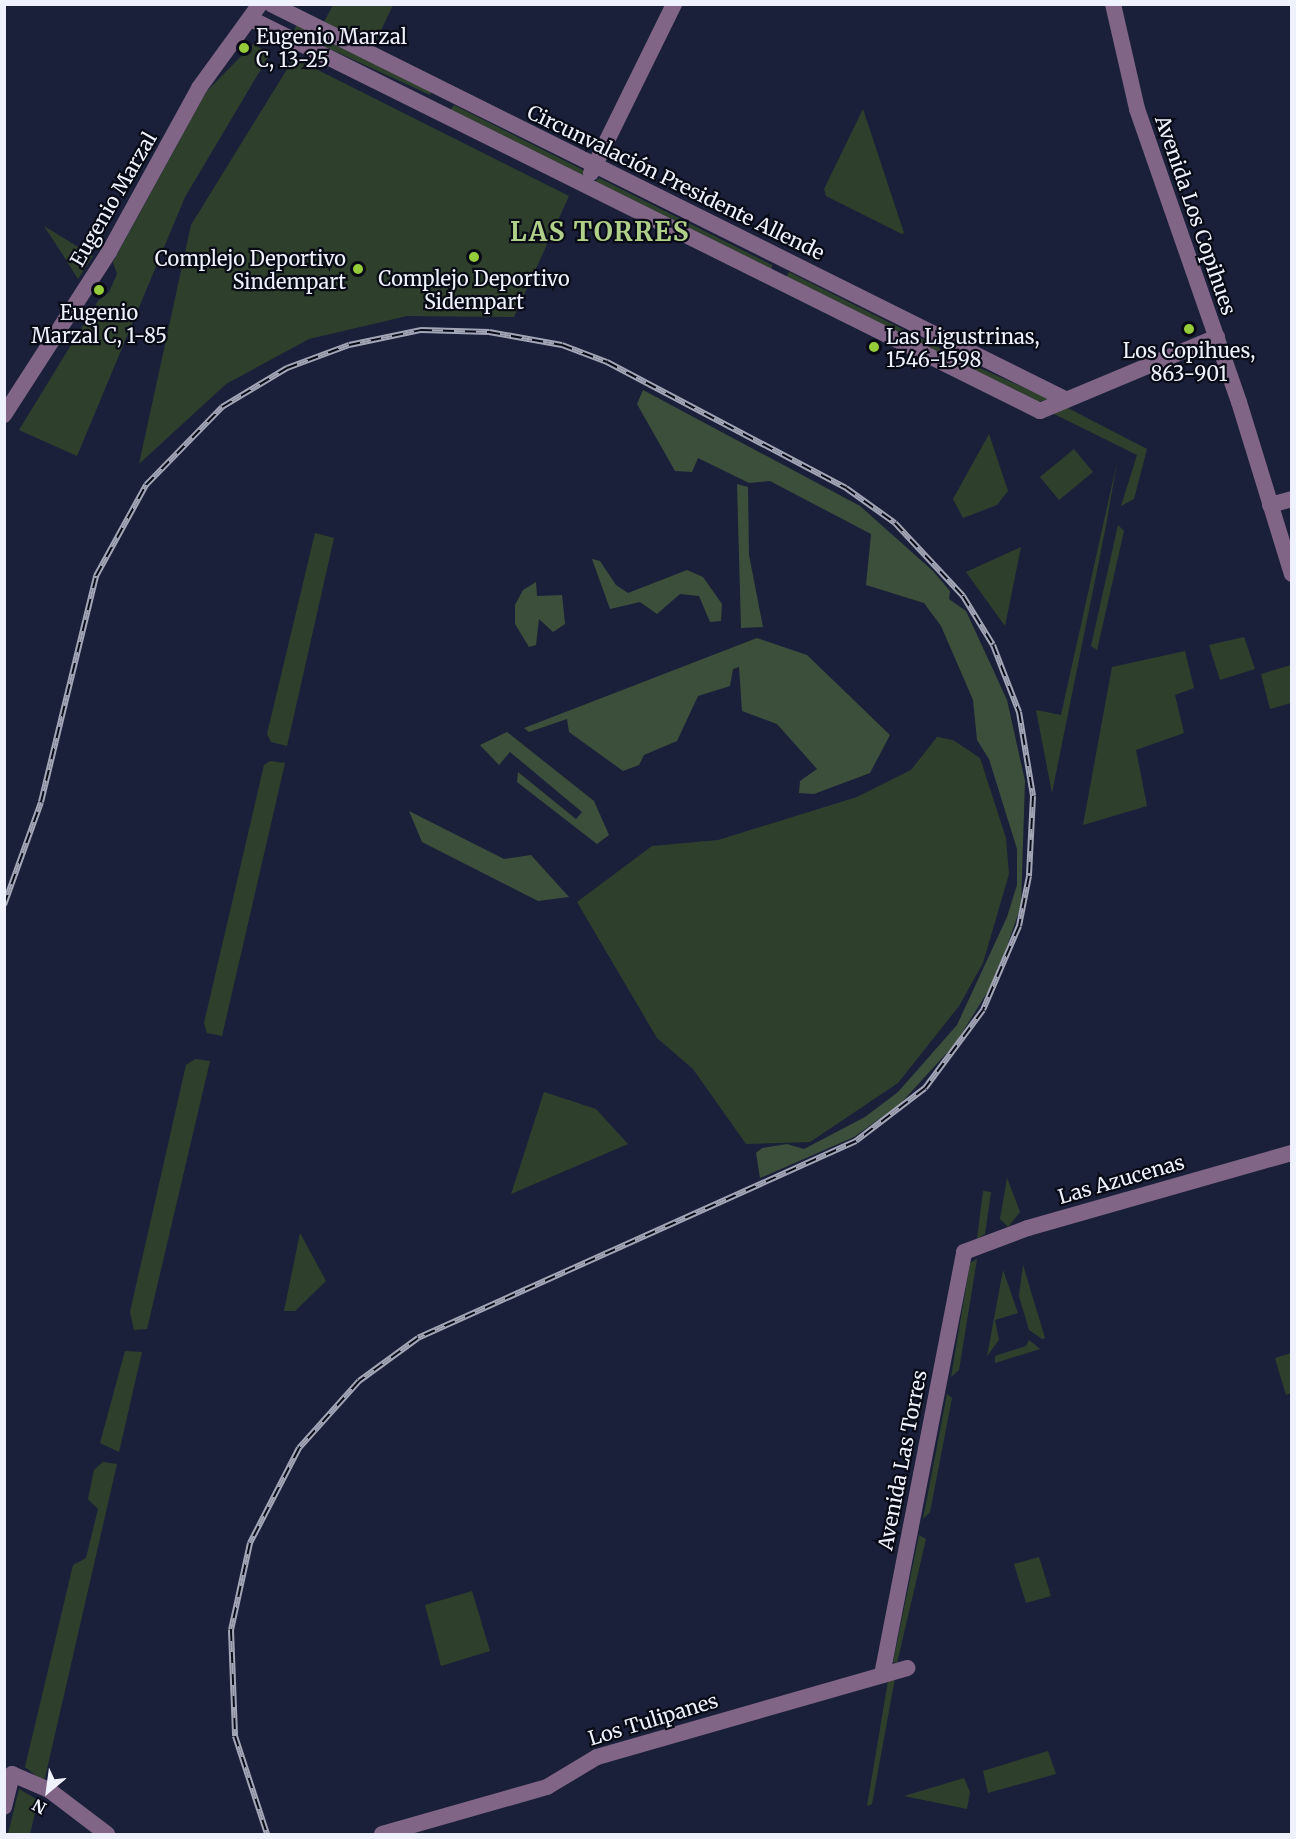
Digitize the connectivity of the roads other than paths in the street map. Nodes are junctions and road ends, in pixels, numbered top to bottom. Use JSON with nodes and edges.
{"nodes":[{"id":1,"x":260,"y":4,"type":"edge"},
{"id":2,"x":271,"y":4,"type":"edge"},
{"id":3,"x":674,"y":4,"type":"edge"},
{"id":4,"x":1113,"y":4,"type":"edge"},
{"id":5,"x":251,"y":19,"type":"junction"},
{"id":6,"x":595,"y":165,"type":"junction"},
{"id":7,"x":585,"y":185,"type":"junction"},
{"id":8,"x":1217,"y":338,"type":"junction"},
{"id":9,"x":1063,"y":398,"type":"junction"},
{"id":10,"x":4,"y":415,"type":"edge"},
{"id":11,"x":1292,"y":498,"type":"edge"},
{"id":12,"x":1270,"y":505,"type":"junction"},
{"id":13,"x":1292,"y":574,"type":"edge"},
{"id":14,"x":1292,"y":1153,"type":"edge"},
{"id":15,"x":964,"y":1252,"type":"joint"},
{"id":16,"x":908,"y":1668,"type":"dead end"},
{"id":17,"x":882,"y":1675,"type":"junction"},
{"id":18,"x":4,"y":1807,"type":"edge"},
{"id":19,"x":107,"y":1834,"type":"edge"},
{"id":20,"x":382,"y":1834,"type":"edge"}],
"edges":[{"from":1,"to":5,"type":"main road","name":"Eugenio Marzal"},
{"from":2,"to":6,"type":"main road","name":"Circunvalación Presidente Allende"},
{"from":3,"to":6,"type":"main road"},
{"from":4,"to":8,"type":"main road","name":"Avenida Los Copihues"},
{"from":5,"to":7,"type":"main road"},
{"from":5,"to":10,"type":"main road","name":"Eugenio Marzal"},
{"from":6,"to":7,"type":"main road"},
{"from":6,"to":9,"type":"main road","name":"Circunvalación Presidente Allende"},
{"from":7,"to":9,"type":"main road"},
{"from":8,"to":9,"type":"main road"},
{"from":8,"to":12,"type":"main road","name":"Avenida Los Copihues"},
{"from":11,"to":12,"type":"main road"},
{"from":12,"to":13,"type":"main road","name":"Avenida Los Copihues"},
{"from":14,"to":15,"type":"main road","name":"Las Azucenas"},
{"from":15,"to":17,"type":"main road","name":"Avenida Las Torres"},
{"from":16,"to":17,"type":"main road","name":"Los Tulipanes"},
{"from":17,"to":20,"type":"main road","name":"Los Tulipanes"},
{"from":18,"to":19,"type":"main road"}]}
